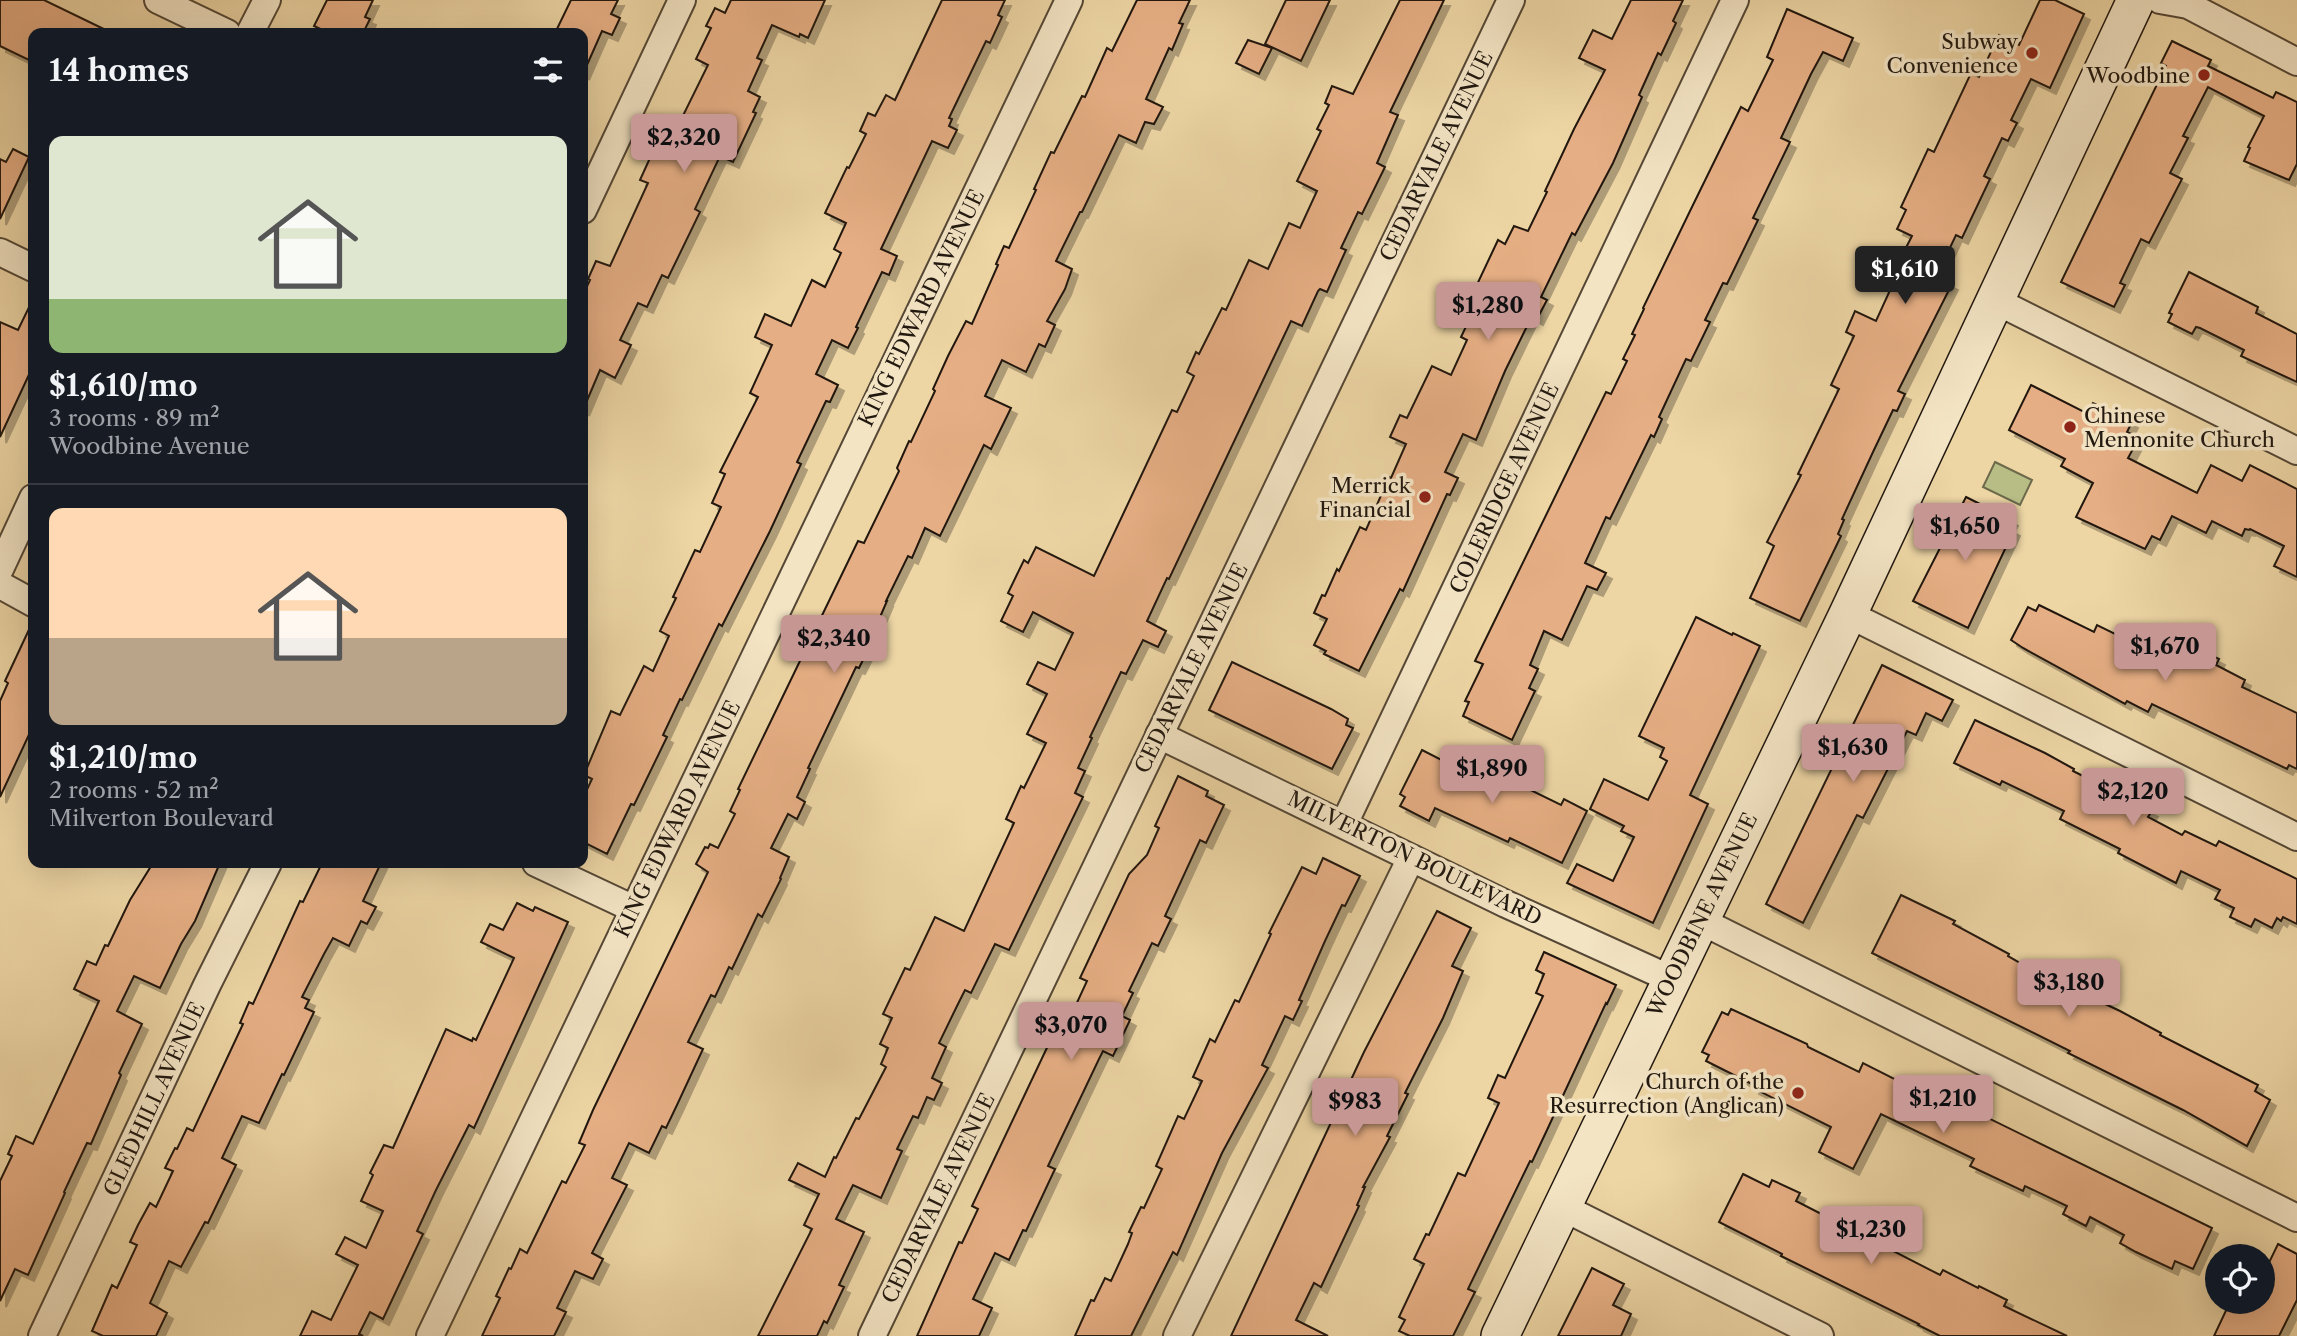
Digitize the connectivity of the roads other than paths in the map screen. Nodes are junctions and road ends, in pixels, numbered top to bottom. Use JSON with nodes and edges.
{"nodes":[{"id":1,"x":158,"y":0,"type":"edge"},
{"id":2,"x":267,"y":0,"type":"edge"},
{"id":3,"x":682,"y":0,"type":"edge"},
{"id":4,"x":1069,"y":0,"type":"edge"},
{"id":5,"x":1511,"y":0,"type":"edge"},
{"id":6,"x":1735,"y":0,"type":"edge"},
{"id":7,"x":2136,"y":0,"type":"edge"},
{"id":8,"x":2160,"y":0,"type":"edge"},
{"id":9,"x":217,"y":28,"type":"edge"},
{"id":10,"x":253,"y":28,"type":"edge"},
{"id":11,"x":2297,"y":62,"type":"edge"},
{"id":12,"x":588,"y":199,"type":"edge"},
{"id":13,"x":0,"y":252,"type":"edge"},
{"id":14,"x":28,"y":266,"type":"edge"},
{"id":15,"x":1994,"y":300,"type":"junction"},
{"id":16,"x":2297,"y":451,"type":"edge"},
{"id":17,"x":28,"y":509,"type":"edge"},
{"id":18,"x":0,"y":569,"type":"edge"},
{"id":19,"x":0,"y":585,"type":"edge"},
{"id":20,"x":28,"y":600,"type":"edge"},
{"id":21,"x":1848,"y":614,"type":"junction"},
{"id":22,"x":1159,"y":735,"type":"junction"},
{"id":23,"x":1345,"y":824,"type":"junction"},
{"id":24,"x":2297,"y":837,"type":"edge"},
{"id":25,"x":1410,"y":858,"type":"junction"},
{"id":26,"x":266,"y":868,"type":"edge"},
{"id":27,"x":547,"y":868,"type":"edge"},
{"id":28,"x":634,"y":909,"type":"junction"},
{"id":29,"x":1699,"y":920,"type":"junction"},
{"id":30,"x":1671,"y":979,"type":"junction"},
{"id":31,"x":1562,"y":1207,"type":"junction"},
{"id":32,"x":2297,"y":1218,"type":"edge"},
{"id":33,"x":42,"y":1336,"type":"edge"},
{"id":34,"x":430,"y":1336,"type":"edge"},
{"id":35,"x":872,"y":1336,"type":"edge"},
{"id":36,"x":1177,"y":1336,"type":"edge"},
{"id":37,"x":1500,"y":1336,"type":"edge"},
{"id":38,"x":1820,"y":1336,"type":"edge"}],
"edges":[{"from":1,"to":9,"type":"street"},
{"from":2,"to":10,"type":"street"},
{"from":3,"to":12,"type":"street"},
{"from":4,"to":28,"type":"street","name":"KING EDWARD AVENUE"},
{"from":5,"to":22,"type":"street","name":"CEDARVALE AVENUE"},
{"from":6,"to":23,"type":"street","name":"COLERIDGE AVENUE"},
{"from":7,"to":15,"type":"main road","name":"WOODBINE AVENUE"},
{"from":8,"to":11,"type":"street"},
{"from":13,"to":14,"type":"street"},
{"from":15,"to":16,"type":"street"},
{"from":15,"to":21,"type":"main road","name":"WOODBINE AVENUE"},
{"from":17,"to":18,"type":"street"},
{"from":19,"to":20,"type":"street"},
{"from":21,"to":24,"type":"street"},
{"from":21,"to":29,"type":"main road","name":"WOODBINE AVENUE"},
{"from":22,"to":23,"type":"street","name":"MILVERTON BOULEVARD"},
{"from":22,"to":35,"type":"street","name":"CEDARVALE AVENUE"},
{"from":23,"to":25,"type":"street","name":"MILVERTON BOULEVARD"},
{"from":25,"to":30,"type":"street","name":"MILVERTON BOULEVARD"},
{"from":25,"to":36,"type":"street"},
{"from":26,"to":33,"type":"street","name":"GLEDHILL AVENUE"},
{"from":27,"to":28,"type":"street"},
{"from":28,"to":34,"type":"street","name":"KING EDWARD AVENUE"},
{"from":29,"to":30,"type":"main road","name":"WOODBINE AVENUE"},
{"from":29,"to":32,"type":"street"},
{"from":30,"to":31,"type":"main road","name":"WOODBINE AVENUE"},
{"from":31,"to":37,"type":"main road","name":"WOODBINE AVENUE"},
{"from":31,"to":38,"type":"street"}]}
